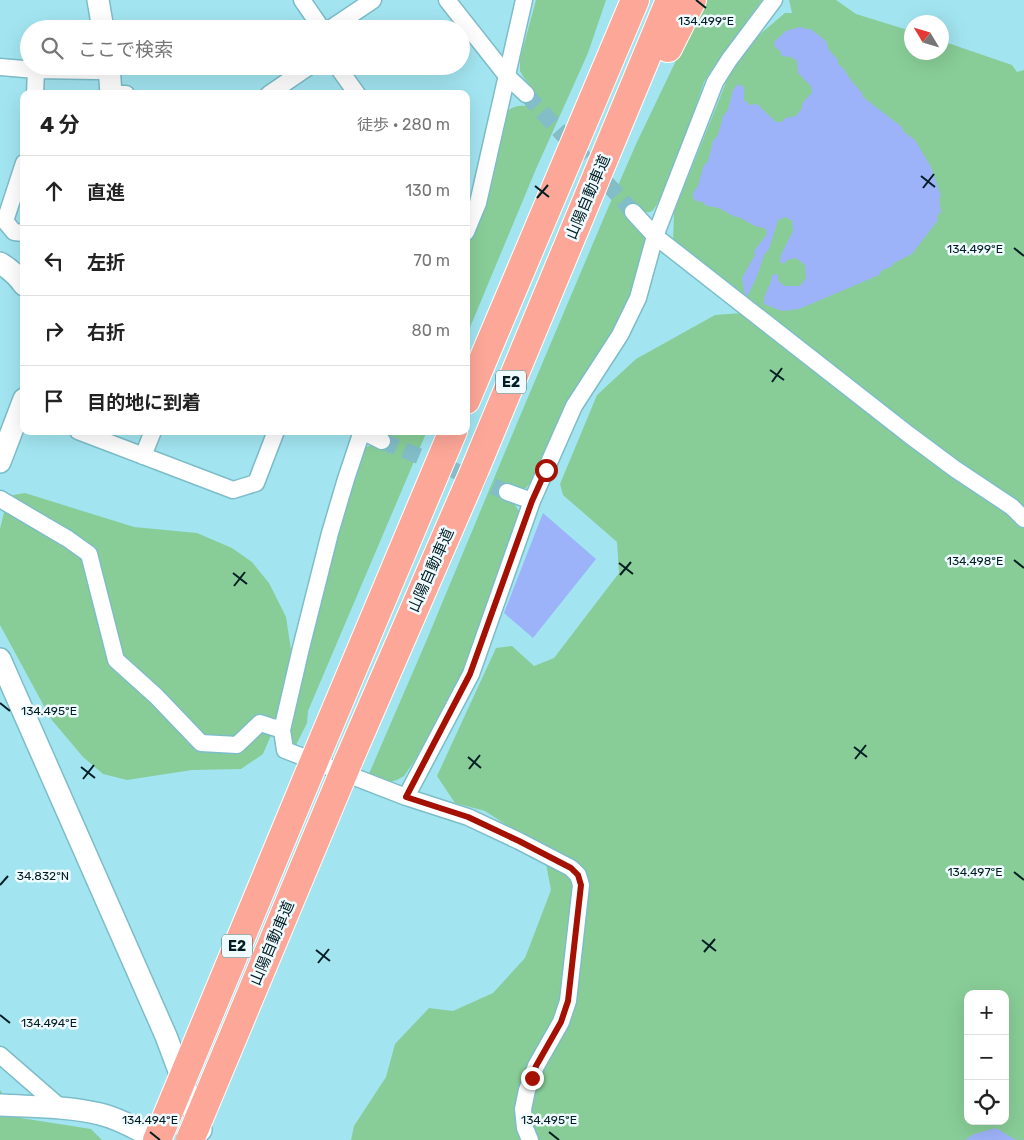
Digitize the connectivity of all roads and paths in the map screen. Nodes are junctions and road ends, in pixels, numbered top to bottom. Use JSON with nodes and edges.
{"nodes":[{"id":1,"x":98,"y":0,"type":"edge"},
{"id":2,"x":302,"y":0,"type":"edge"},
{"id":3,"x":373,"y":0,"type":"edge"},
{"id":4,"x":447,"y":0,"type":"edge"},
{"id":5,"x":524,"y":0,"type":"edge"},
{"id":6,"x":621,"y":0,"type":"edge"},
{"id":7,"x":635,"y":0,"type":"edge"},
{"id":8,"x":670,"y":0,"type":"edge"},
{"id":9,"x":692,"y":0,"type":"edge"},
{"id":10,"x":774,"y":0,"type":"edge"},
{"id":11,"x":101,"y":20,"type":"edge"},
{"id":12,"x":316,"y":20,"type":"edge"},
{"id":13,"x":343,"y":20,"type":"edge"},
{"id":14,"x":463,"y":20,"type":"edge"},
{"id":15,"x":470,"y":29,"type":"edge"},
{"id":16,"x":0,"y":66,"type":"edge"},
{"id":17,"x":20,"y":68,"type":"edge"},
{"id":18,"x":36,"y":75,"type":"edge"},
{"id":19,"x":110,"y":75,"type":"edge"},
{"id":20,"x":297,"y":75,"type":"edge"},
{"id":21,"x":343,"y":75,"type":"edge"},
{"id":22,"x":507,"y":76,"type":"junction"},
{"id":23,"x":34,"y":90,"type":"edge"},
{"id":24,"x":111,"y":90,"type":"edge"},
{"id":25,"x":275,"y":90,"type":"edge"},
{"id":26,"x":354,"y":90,"type":"edge"},
{"id":27,"x":526,"y":94,"type":"tunnel mouth"},
{"id":28,"x":20,"y":175,"type":"edge"},
{"id":29,"x":559,"y":180,"type":"junction"},
{"id":30,"x":632,"y":212,"type":"tunnel mouth"},
{"id":31,"x":470,"y":222,"type":"edge"},
{"id":32,"x":20,"y":233,"type":"edge"},
{"id":33,"x":655,"y":236,"type":"junction"},
{"id":34,"x":0,"y":263,"type":"edge"},
{"id":35,"x":20,"y":279,"type":"edge"},
{"id":36,"x":470,"y":391,"type":"edge"},
{"id":37,"x":20,"y":413,"type":"edge"},
{"id":38,"x":88,"y":435,"type":"edge"},
{"id":39,"x":151,"y":435,"type":"edge"},
{"id":40,"x":274,"y":435,"type":"edge"},
{"id":41,"x":361,"y":435,"type":"edge"},
{"id":42,"x":370,"y":435,"type":"edge"},
{"id":43,"x":451,"y":435,"type":"edge"},
{"id":44,"x":382,"y":441,"type":"tunnel mouth"},
{"id":45,"x":143,"y":456,"type":"junction"},
{"id":46,"x":0,"y":462,"type":"edge"},
{"id":47,"x":473,"y":474,"type":"junction"},
{"id":48,"x":506,"y":492,"type":"tunnel mouth"},
{"id":49,"x":0,"y":500,"type":"edge"},
{"id":50,"x":532,"y":501,"type":"junction"},
{"id":51,"x":1024,"y":518,"type":"edge"},
{"id":52,"x":0,"y":659,"type":"edge"},
{"id":53,"x":282,"y":730,"type":"junction"},
{"id":54,"x":406,"y":797,"type":"junction"},
{"id":55,"x":0,"y":1055,"type":"edge"},
{"id":56,"x":0,"y":1105,"type":"edge"},
{"id":57,"x":61,"y":1108,"type":"junction"},
{"id":58,"x":156,"y":1140,"type":"edge"},
{"id":59,"x":190,"y":1140,"type":"edge"},
{"id":60,"x":205,"y":1140,"type":"edge"},
{"id":61,"x":530,"y":1140,"type":"edge"}],
"edges":[{"from":1,"to":11,"type":"street"},
{"from":2,"to":12,"type":"street"},
{"from":3,"to":13,"type":"street"},
{"from":4,"to":14,"type":"street"},
{"from":5,"to":22,"type":"street"},
{"from":6,"to":29,"type":"highway"},
{"from":7,"to":29,"type":"highway","number":"E2"},
{"from":8,"to":47,"type":"highway","name":"山陽自動車道","number":"E2"},
{"from":9,"to":47,"type":"highway"},
{"from":10,"to":33,"type":"street"},
{"from":15,"to":22,"type":"street"},
{"from":16,"to":17,"type":"street"},
{"from":18,"to":23,"type":"street"},
{"from":19,"to":24,"type":"street"},
{"from":20,"to":25,"type":"street"},
{"from":21,"to":26,"type":"street"},
{"from":22,"to":27,"type":"street"},
{"from":22,"to":31,"type":"street"},
{"from":28,"to":32,"type":"street"},
{"from":29,"to":36,"type":"highway","number":"E2"},
{"from":30,"to":33,"type":"street"},
{"from":33,"to":50,"type":"street"},
{"from":33,"to":51,"type":"street"},
{"from":34,"to":35,"type":"street"},
{"from":37,"to":46,"type":"street"},
{"from":38,"to":45,"type":"street"},
{"from":39,"to":45,"type":"street"},
{"from":40,"to":45,"type":"street"},
{"from":41,"to":53,"type":"street"},
{"from":42,"to":44,"type":"street"},
{"from":43,"to":58,"type":"highway","name":"山陽自動車道","number":"E2","bridge":true},
{"from":47,"to":59,"type":"highway","name":"山陽自動車道","number":"E2","bridge":true},
{"from":48,"to":50,"type":"street"},
{"from":49,"to":53,"type":"street"},
{"from":50,"to":54,"type":"street"},
{"from":52,"to":60,"type":"street"},
{"from":53,"to":54,"type":"street"},
{"from":54,"to":61,"type":"street"},
{"from":55,"to":57,"type":"street"},
{"from":56,"to":57,"type":"street"},
{"from":57,"to":58,"type":"street"}]}
